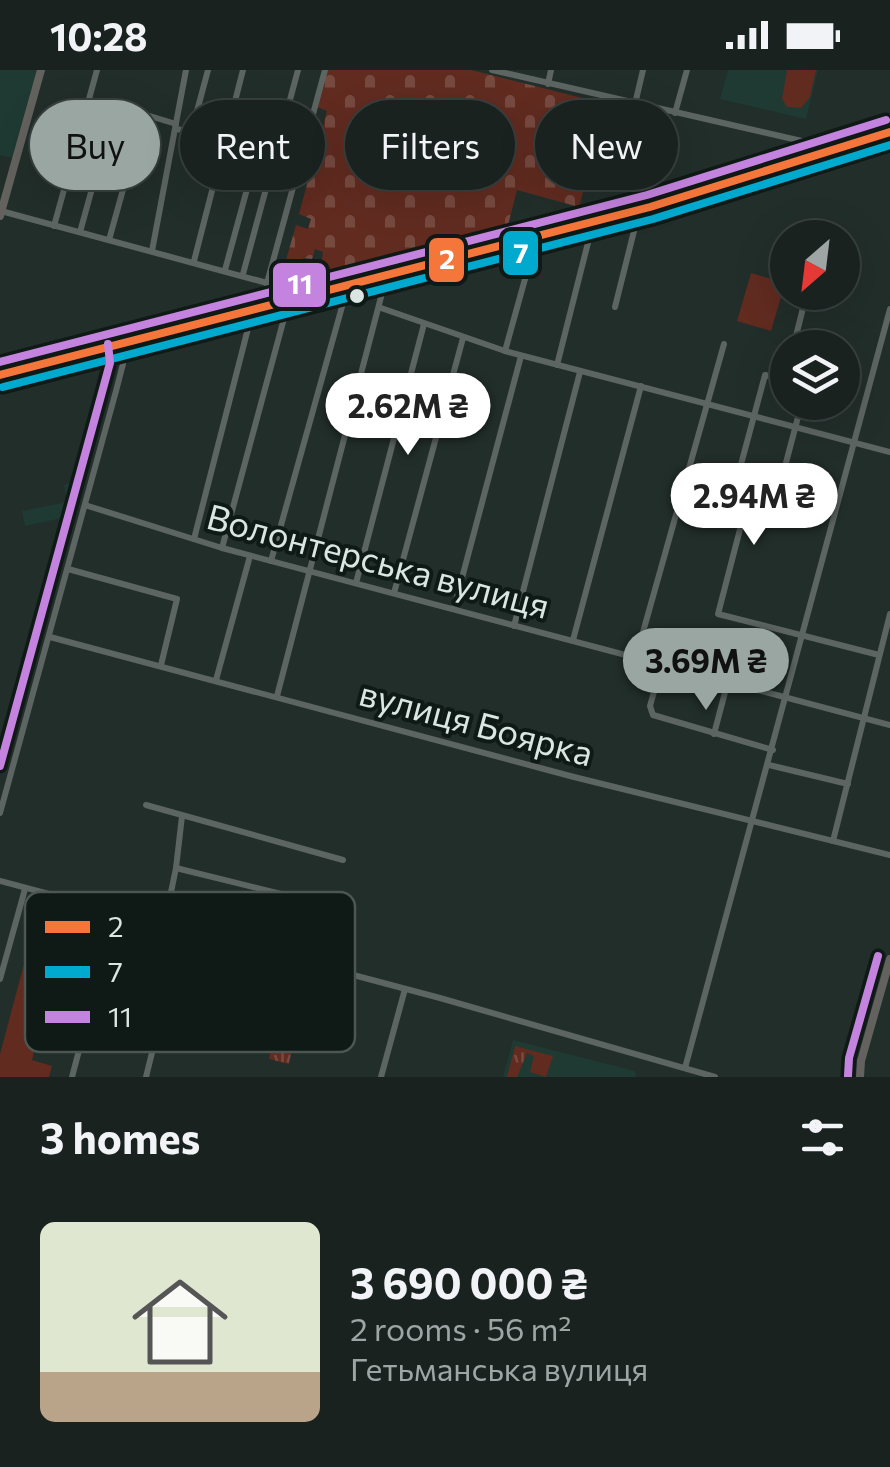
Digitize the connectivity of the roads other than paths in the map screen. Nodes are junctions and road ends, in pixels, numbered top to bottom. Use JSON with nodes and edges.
{"nodes":[{"id":1,"x":41,"y":70,"type":"edge"},
{"id":2,"x":97,"y":70,"type":"edge"},
{"id":3,"x":186,"y":70,"type":"edge"},
{"id":4,"x":208,"y":70,"type":"edge"},
{"id":5,"x":243,"y":70,"type":"edge"},
{"id":6,"x":298,"y":70,"type":"edge"},
{"id":7,"x":325,"y":70,"type":"edge"},
{"id":8,"x":492,"y":70,"type":"edge"},
{"id":9,"x":551,"y":70,"type":"edge"},
{"id":10,"x":643,"y":70,"type":"edge"},
{"id":11,"x":687,"y":70,"type":"edge"},
{"id":12,"x":548,"y":84,"type":"junction"},
{"id":13,"x":614,"y":100,"type":"edge"},
{"id":14,"x":632,"y":100,"type":"edge"},
{"id":15,"x":678,"y":102,"type":"edge"},
{"id":16,"x":678,"y":114,"type":"edge"},
{"id":17,"x":176,"y":127,"type":"junction"},
{"id":18,"x":890,"y":132,"type":"edge"},
{"id":19,"x":813,"y":156,"type":"junction"},
{"id":20,"x":4,"y":190,"type":"edge"},
{"id":21,"x":123,"y":190,"type":"edge"},
{"id":22,"x":247,"y":190,"type":"edge"},
{"id":23,"x":1,"y":214,"type":"edge"},
{"id":24,"x":593,"y":225,"type":"junction"},
{"id":25,"x":54,"y":226,"type":"junction"},
{"id":26,"x":80,"y":232,"type":"junction"},
{"id":27,"x":109,"y":240,"type":"junction"},
{"id":28,"x":152,"y":250,"type":"junction"},
{"id":29,"x":194,"y":262,"type":"junction"},
{"id":30,"x":226,"y":270,"type":"junction"},
{"id":31,"x":243,"y":274,"type":"junction"},
{"id":32,"x":387,"y":274,"type":"junction"},
{"id":33,"x":268,"y":284,"type":"junction"},
{"id":34,"x":343,"y":286,"type":"junction"},
{"id":35,"x":283,"y":302,"type":"junction"},
{"id":36,"x":271,"y":304,"type":"junction"},
{"id":37,"x":615,"y":307,"type":"dead end"},
{"id":38,"x":381,"y":308,"type":"junction"},
{"id":39,"x":253,"y":309,"type":"junction"},
{"id":40,"x":890,"y":309,"type":"edge"},
{"id":41,"x":889,"y":318,"type":"edge"},
{"id":42,"x":424,"y":324,"type":"junction"},
{"id":43,"x":463,"y":338,"type":"junction"},
{"id":44,"x":120,"y":342,"type":"junction"},
{"id":45,"x":724,"y":344,"type":"dead end"},
{"id":46,"x":504,"y":351,"type":"junction"},
{"id":47,"x":521,"y":356,"type":"junction"},
{"id":48,"x":557,"y":365,"type":"junction"},
{"id":49,"x":580,"y":372,"type":"junction"},
{"id":50,"x":0,"y":375,"type":"edge"},
{"id":51,"x":770,"y":376,"type":"edge"},
{"id":52,"x":641,"y":386,"type":"junction"},
{"id":53,"x":355,"y":404,"type":"junction"},
{"id":54,"x":706,"y":404,"type":"junction"},
{"id":55,"x":400,"y":416,"type":"junction"},
{"id":56,"x":754,"y":416,"type":"junction"},
{"id":57,"x":798,"y":420,"type":"edge"},
{"id":58,"x":438,"y":427,"type":"junction"},
{"id":59,"x":796,"y":427,"type":"junction"},
{"id":60,"x":854,"y":443,"type":"junction"},
{"id":61,"x":890,"y":452,"type":"edge"},
{"id":62,"x":751,"y":487,"type":"junction"},
{"id":63,"x":85,"y":506,"type":"junction"},
{"id":64,"x":194,"y":538,"type":"junction"},
{"id":65,"x":222,"y":548,"type":"junction"},
{"id":66,"x":250,"y":556,"type":"junction"},
{"id":67,"x":271,"y":561,"type":"junction"},
{"id":68,"x":68,"y":569,"type":"junction"},
{"id":69,"x":311,"y":571,"type":"junction"},
{"id":70,"x":356,"y":583,"type":"junction"},
{"id":71,"x":394,"y":593,"type":"junction"},
{"id":72,"x":454,"y":608,"type":"junction"},
{"id":73,"x":890,"y":614,"type":"edge"},
{"id":74,"x":514,"y":626,"type":"junction"},
{"id":75,"x":803,"y":635,"type":"junction"},
{"id":76,"x":50,"y":637,"type":"junction"},
{"id":77,"x":573,"y":640,"type":"junction"},
{"id":78,"x":879,"y":655,"type":"junction"},
{"id":79,"x":636,"y":657,"type":"junction"},
{"id":80,"x":662,"y":663,"type":"junction"},
{"id":81,"x":162,"y":666,"type":"junction"},
{"id":82,"x":216,"y":680,"type":"junction"},
{"id":83,"x":728,"y":681,"type":"junction"},
{"id":84,"x":278,"y":696,"type":"junction"},
{"id":85,"x":786,"y":698,"type":"junction"},
{"id":86,"x":865,"y":718,"type":"junction"},
{"id":87,"x":890,"y":725,"type":"edge"},
{"id":88,"x":714,"y":734,"type":"junction"},
{"id":89,"x":773,"y":750,"type":"junction"},
{"id":90,"x":769,"y":765,"type":"junction"},
{"id":91,"x":848,"y":784,"type":"junction"},
{"id":92,"x":146,"y":805,"type":"dead end"},
{"id":93,"x":0,"y":813,"type":"edge"},
{"id":94,"x":182,"y":816,"type":"junction"},
{"id":95,"x":753,"y":822,"type":"junction"},
{"id":96,"x":833,"y":841,"type":"junction"},
{"id":97,"x":890,"y":855,"type":"edge"},
{"id":98,"x":344,"y":860,"type":"dead end"},
{"id":99,"x":176,"y":868,"type":"junction"},
{"id":100,"x":0,"y":882,"type":"edge"},
{"id":101,"x":25,"y":888,"type":"junction"},
{"id":102,"x":39,"y":892,"type":"edge"},
{"id":103,"x":171,"y":892,"type":"edge"},
{"id":104,"x":273,"y":892,"type":"edge"},
{"id":105,"x":890,"y":959,"type":"edge"},
{"id":106,"x":355,"y":975,"type":"edge"},
{"id":107,"x":0,"y":979,"type":"edge"},
{"id":108,"x":404,"y":988,"type":"junction"},
{"id":109,"x":79,"y":1052,"type":"edge"},
{"id":110,"x":152,"y":1052,"type":"edge"},
{"id":111,"x":685,"y":1068,"type":"junction"},
{"id":112,"x":72,"y":1077,"type":"edge"},
{"id":113,"x":146,"y":1077,"type":"edge"},
{"id":114,"x":381,"y":1077,"type":"edge"},
{"id":115,"x":715,"y":1077,"type":"edge"},
{"id":116,"x":856,"y":1077,"type":"edge"}],
"edges":[{"from":1,"to":20,"type":"main road"},
{"from":2,"to":25,"type":"street"},
{"from":3,"to":17,"type":"street"},
{"from":4,"to":17,"type":"street"},
{"from":5,"to":29,"type":"street"},
{"from":6,"to":31,"type":"street"},
{"from":7,"to":33,"type":"street"},
{"from":8,"to":12,"type":"street"},
{"from":9,"to":12,"type":"street"},
{"from":10,"to":14,"type":"street"},
{"from":11,"to":15,"type":"street"},
{"from":12,"to":13,"type":"street"},
{"from":16,"to":19,"type":"street"},
{"from":17,"to":26,"type":"street"},
{"from":17,"to":28,"type":"street"},
{"from":18,"to":19,"type":"main road"},
{"from":19,"to":24,"type":"main road"},
{"from":20,"to":23,"type":"main road"},
{"from":21,"to":27,"type":"street"},
{"from":22,"to":30,"type":"street"},
{"from":23,"to":25,"type":"street"},
{"from":24,"to":32,"type":"main road"},
{"from":24,"to":37,"type":"street"},
{"from":24,"to":46,"type":"street"},
{"from":24,"to":48,"type":"street"},
{"from":25,"to":26,"type":"street"},
{"from":26,"to":27,"type":"street"},
{"from":27,"to":28,"type":"street"},
{"from":28,"to":29,"type":"street"},
{"from":29,"to":30,"type":"street"},
{"from":30,"to":31,"type":"street"},
{"from":31,"to":33,"type":"street"},
{"from":32,"to":34,"type":"main road"},
{"from":32,"to":38,"type":"street"},
{"from":33,"to":36,"type":"street"},
{"from":34,"to":35,"type":"main road"},
{"from":34,"to":67,"type":"street"},
{"from":35,"to":36,"type":"main road"},
{"from":35,"to":65,"type":"street"},
{"from":36,"to":39,"type":"main road"},
{"from":38,"to":42,"type":"street"},
{"from":38,"to":53,"type":"street"},
{"from":39,"to":44,"type":"main road"},
{"from":39,"to":64,"type":"street"},
{"from":40,"to":41,"type":"street"},
{"from":41,"to":60,"type":"street"},
{"from":42,"to":43,"type":"street"},
{"from":42,"to":55,"type":"street"},
{"from":43,"to":46,"type":"street"},
{"from":43,"to":58,"type":"street"},
{"from":44,"to":50,"type":"main road"},
{"from":44,"to":63,"type":"street"},
{"from":45,"to":54,"type":"street"},
{"from":46,"to":47,"type":"street"},
{"from":47,"to":48,"type":"street"},
{"from":47,"to":72,"type":"street"},
{"from":48,"to":49,"type":"street"},
{"from":49,"to":52,"type":"street"},
{"from":49,"to":74,"type":"street"},
{"from":51,"to":56,"type":"street"},
{"from":52,"to":54,"type":"street"},
{"from":52,"to":77,"type":"street"},
{"from":53,"to":55,"type":"street"},
{"from":53,"to":69,"type":"street"},
{"from":54,"to":56,"type":"street"},
{"from":54,"to":79,"type":"street"},
{"from":55,"to":58,"type":"street"},
{"from":55,"to":70,"type":"street"},
{"from":56,"to":59,"type":"street"},
{"from":56,"to":62,"type":"street"},
{"from":57,"to":59,"type":"street"},
{"from":58,"to":71,"type":"street"},
{"from":59,"to":60,"type":"street"},
{"from":59,"to":62,"type":"street"},
{"from":60,"to":61,"type":"street"},
{"from":60,"to":75,"type":"street"},
{"from":62,"to":75,"type":"street"},
{"from":63,"to":64,"type":"street","name":"Волонтерська вулиця"},
{"from":63,"to":68,"type":"street"},
{"from":64,"to":65,"type":"street","name":"Волонтерська вулиця"},
{"from":65,"to":66,"type":"street","name":"Волонтерська вулиця"},
{"from":66,"to":67,"type":"street","name":"Волонтерська вулиця"},
{"from":66,"to":82,"type":"street"},
{"from":67,"to":69,"type":"street","name":"Волонтерська вулиця"},
{"from":68,"to":76,"type":"street"},
{"from":68,"to":81,"type":"street"},
{"from":69,"to":70,"type":"street","name":"Волонтерська вулиця"},
{"from":69,"to":84,"type":"street"},
{"from":70,"to":71,"type":"street","name":"Волонтерська вулиця"},
{"from":71,"to":72,"type":"street","name":"Волонтерська вулиця"},
{"from":72,"to":74,"type":"street","name":"Волонтерська вулиця"},
{"from":73,"to":78,"type":"street"},
{"from":74,"to":77,"type":"street","name":"Волонтерська вулиця"},
{"from":75,"to":78,"type":"street"},
{"from":75,"to":85,"type":"street"},
{"from":76,"to":81,"type":"street","name":"вулиця Боярка"},
{"from":76,"to":93,"type":"street"},
{"from":77,"to":79,"type":"street","name":"Волонтерська вулиця"},
{"from":78,"to":86,"type":"street"},
{"from":79,"to":80,"type":"street","name":"Волонтерська вулиця"},
{"from":80,"to":83,"type":"street","name":"Волонтерська вулиця"},
{"from":80,"to":88,"type":"street"},
{"from":81,"to":82,"type":"street","name":"вулиця Боярка"},
{"from":82,"to":84,"type":"street","name":"вулиця Боярка"},
{"from":83,"to":85,"type":"street","name":"Волонтерська вулиця"},
{"from":83,"to":88,"type":"street"},
{"from":84,"to":95,"type":"street","name":"вулиця Боярка"},
{"from":85,"to":86,"type":"street","name":"Волонтерська вулиця"},
{"from":85,"to":89,"type":"street"},
{"from":86,"to":87,"type":"street","name":"Волонтерська вулиця"},
{"from":86,"to":91,"type":"street"},
{"from":88,"to":89,"type":"street"},
{"from":89,"to":90,"type":"street"},
{"from":90,"to":91,"type":"street"},
{"from":90,"to":95,"type":"street"},
{"from":91,"to":96,"type":"street"},
{"from":92,"to":94,"type":"street"},
{"from":94,"to":98,"type":"street"},
{"from":94,"to":99,"type":"street"},
{"from":95,"to":96,"type":"street","name":"вулиця Боярка"},
{"from":95,"to":111,"type":"street"},
{"from":96,"to":97,"type":"street","name":"вулиця Боярка"},
{"from":99,"to":103,"type":"street"},
{"from":99,"to":104,"type":"street"},
{"from":100,"to":101,"type":"street"},
{"from":101,"to":102,"type":"street"},
{"from":101,"to":107,"type":"street"},
{"from":105,"to":116,"type":"main road"},
{"from":106,"to":108,"type":"street"},
{"from":108,"to":111,"type":"street"},
{"from":108,"to":114,"type":"street"},
{"from":109,"to":112,"type":"street"},
{"from":110,"to":113,"type":"street"},
{"from":111,"to":115,"type":"street"}]}
